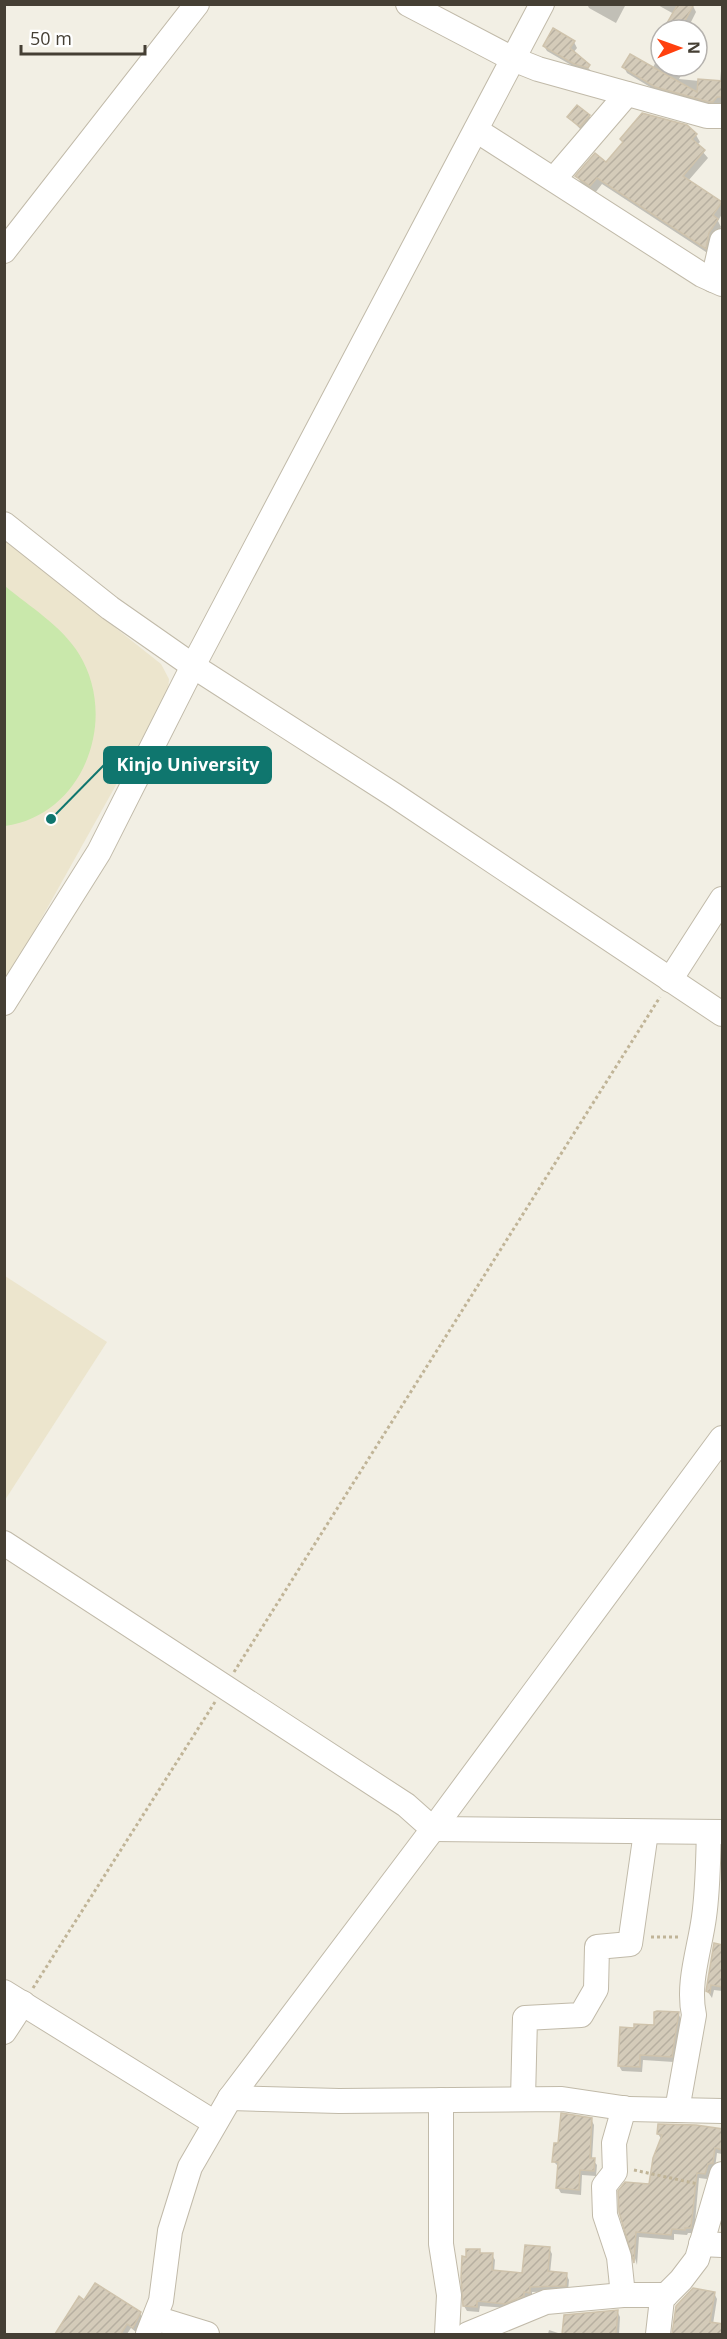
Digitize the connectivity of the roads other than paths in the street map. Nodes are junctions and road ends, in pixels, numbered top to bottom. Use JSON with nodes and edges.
{"nodes":[{"id":1,"x":197,"y":4,"type":"edge"},
{"id":2,"x":408,"y":4,"type":"edge"},
{"id":3,"x":542,"y":4,"type":"edge"},
{"id":4,"x":513,"y":59,"type":"junction"},
{"id":5,"x":627,"y":94,"type":"junction"},
{"id":6,"x":723,"y":116,"type":"edge"},
{"id":7,"x":476,"y":130,"type":"junction"},
{"id":8,"x":554,"y":179,"type":"junction"},
{"id":9,"x":723,"y":242,"type":"edge"},
{"id":10,"x":4,"y":251,"type":"edge"},
{"id":11,"x":718,"y":282,"type":"edge"},
{"id":12,"x":4,"y":524,"type":"edge"},
{"id":13,"x":193,"y":666,"type":"junction"},
{"id":14,"x":723,"y":899,"type":"edge"},
{"id":15,"x":670,"y":980,"type":"junction"},
{"id":16,"x":4,"y":1002,"type":"edge"},
{"id":17,"x":723,"y":1014,"type":"edge"},
{"id":18,"x":723,"y":1438,"type":"edge"},
{"id":19,"x":4,"y":1543,"type":"edge"},
{"id":20,"x":433,"y":1829,"type":"junction"},
{"id":21,"x":646,"y":1832,"type":"junction"},
{"id":22,"x":716,"y":1832,"type":"edge"},
{"id":23,"x":14,"y":1998,"type":"edge"},
{"id":24,"x":4,"y":2032,"type":"edge"},
{"id":25,"x":230,"y":2098,"type":"junction"},
{"id":26,"x":523,"y":2099,"type":"junction"},
{"id":27,"x":441,"y":2100,"type":"junction"},
{"id":28,"x":624,"y":2108,"type":"junction"},
{"id":29,"x":677,"y":2110,"type":"junction"},
{"id":30,"x":723,"y":2111,"type":"edge"},
{"id":31,"x":215,"y":2123,"type":"junction"},
{"id":32,"x":720,"y":2181,"type":"edge"},
{"id":33,"x":712,"y":2244,"type":"edge"},
{"id":34,"x":623,"y":2295,"type":"junction"},
{"id":35,"x":666,"y":2295,"type":"junction"},
{"id":36,"x":152,"y":2326,"type":"edge"},
{"id":37,"x":455,"y":2333,"type":"edge"},
{"id":38,"x":207,"y":2334,"type":"edge"},
{"id":39,"x":658,"y":2334,"type":"edge"}],
"edges":[{"from":1,"to":10,"type":"street"},
{"from":2,"to":4,"type":"street"},
{"from":3,"to":4,"type":"street"},
{"from":4,"to":5,"type":"street"},
{"from":4,"to":7,"type":"street"},
{"from":5,"to":6,"type":"street"},
{"from":5,"to":8,"type":"street"},
{"from":7,"to":8,"type":"street"},
{"from":7,"to":13,"type":"street"},
{"from":8,"to":11,"type":"street"},
{"from":9,"to":11,"type":"street"},
{"from":12,"to":13,"type":"street"},
{"from":13,"to":15,"type":"street"},
{"from":13,"to":16,"type":"street"},
{"from":14,"to":15,"type":"street"},
{"from":15,"to":17,"type":"street"},
{"from":18,"to":20,"type":"street"},
{"from":19,"to":20,"type":"street"},
{"from":20,"to":21,"type":"street"},
{"from":20,"to":25,"type":"street"},
{"from":21,"to":22,"type":"street"},
{"from":21,"to":26,"type":"street"},
{"from":22,"to":29,"type":"street"},
{"from":23,"to":24,"type":"street"},
{"from":23,"to":31,"type":"street"},
{"from":25,"to":27,"type":"street"},
{"from":25,"to":31,"type":"street"},
{"from":26,"to":27,"type":"street"},
{"from":26,"to":28,"type":"street"},
{"from":27,"to":37,"type":"street"},
{"from":28,"to":29,"type":"street"},
{"from":28,"to":34,"type":"street"},
{"from":29,"to":30,"type":"street"},
{"from":31,"to":36,"type":"street"},
{"from":32,"to":33,"type":"street"},
{"from":33,"to":35,"type":"street"},
{"from":34,"to":35,"type":"street"},
{"from":34,"to":37,"type":"street"},
{"from":35,"to":39,"type":"street"},
{"from":36,"to":38,"type":"street"}]}
